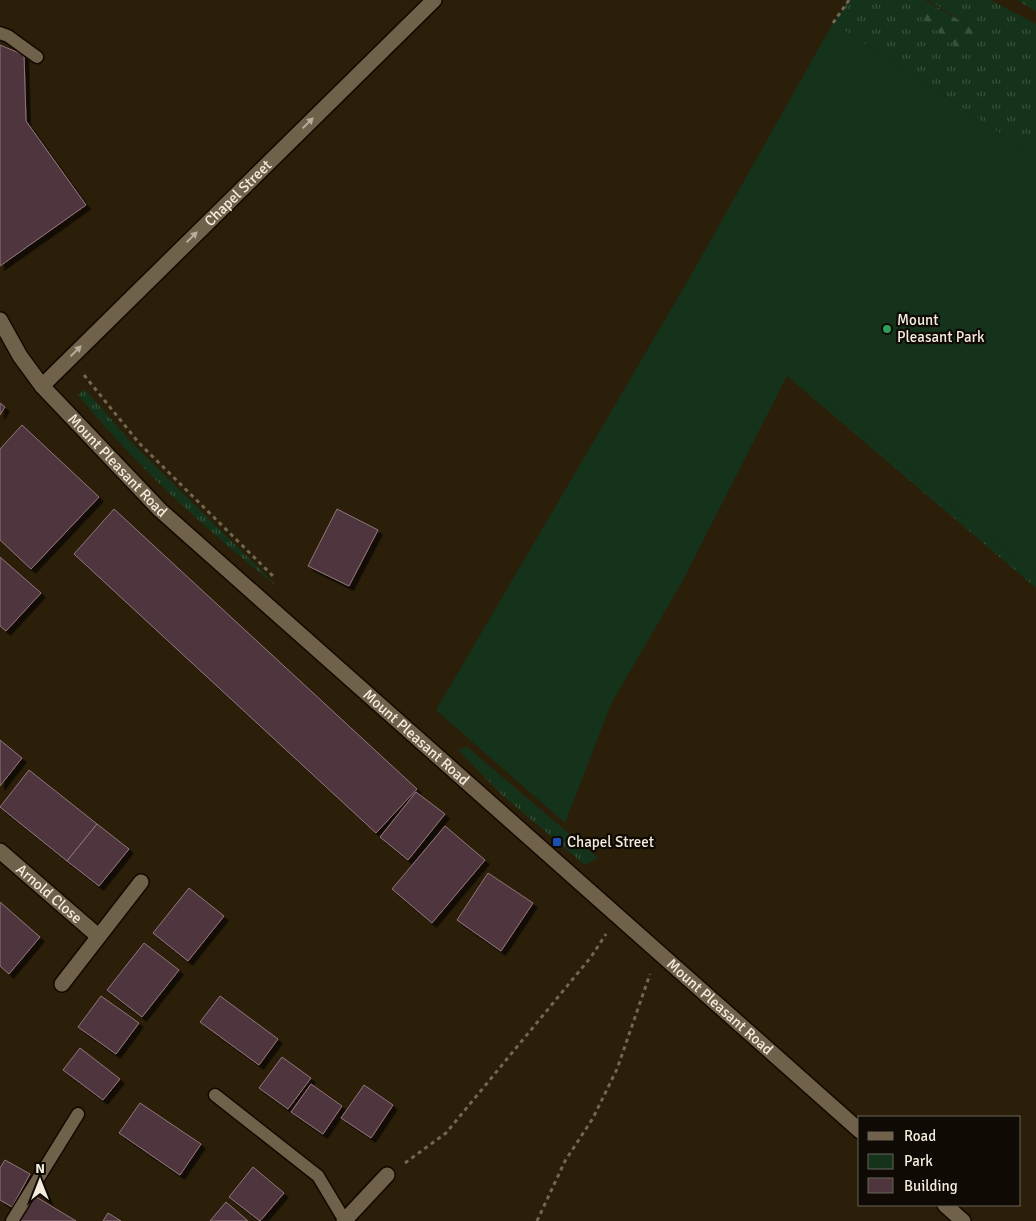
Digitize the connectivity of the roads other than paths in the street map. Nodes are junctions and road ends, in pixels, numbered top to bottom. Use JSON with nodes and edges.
{"nodes":[{"id":1,"x":434,"y":0,"type":"edge"},
{"id":2,"x":0,"y":33,"type":"edge"},
{"id":3,"x":37,"y":57,"type":"dead end"},
{"id":4,"x":0,"y":320,"type":"edge"},
{"id":5,"x":42,"y":386,"type":"junction"},
{"id":6,"x":0,"y":851,"type":"edge"},
{"id":7,"x":141,"y":882,"type":"dead end"},
{"id":8,"x":98,"y":936,"type":"junction"},
{"id":9,"x":62,"y":984,"type":"dead end"},
{"id":10,"x":215,"y":1095,"type":"dead end"},
{"id":11,"x":78,"y":1114,"type":"dead end"},
{"id":12,"x":858,"y":1129,"type":"edge"},
{"id":13,"x":387,"y":1176,"type":"road end"},
{"id":14,"x":946,"y":1206,"type":"edge"},
{"id":15,"x":12,"y":1221,"type":"edge"},
{"id":16,"x":345,"y":1221,"type":"edge"},
{"id":17,"x":963,"y":1221,"type":"edge"}],
"edges":[{"from":5,"to":1,"type":"street","name":"Chapel Street","one_way":true},
{"from":2,"to":3,"type":"lane"},
{"from":4,"to":5,"type":"street","name":"Mount Pleasant Road"},
{"from":5,"to":12,"type":"street","name":"Mount Pleasant Road"},
{"from":6,"to":8,"type":"street","name":"Arnold Close"},
{"from":7,"to":8,"type":"street"},
{"from":8,"to":9,"type":"street"},
{"from":10,"to":16,"type":"lane"},
{"from":11,"to":15,"type":"lane"},
{"from":13,"to":16,"type":"street"},
{"from":14,"to":17,"type":"street"}]}
